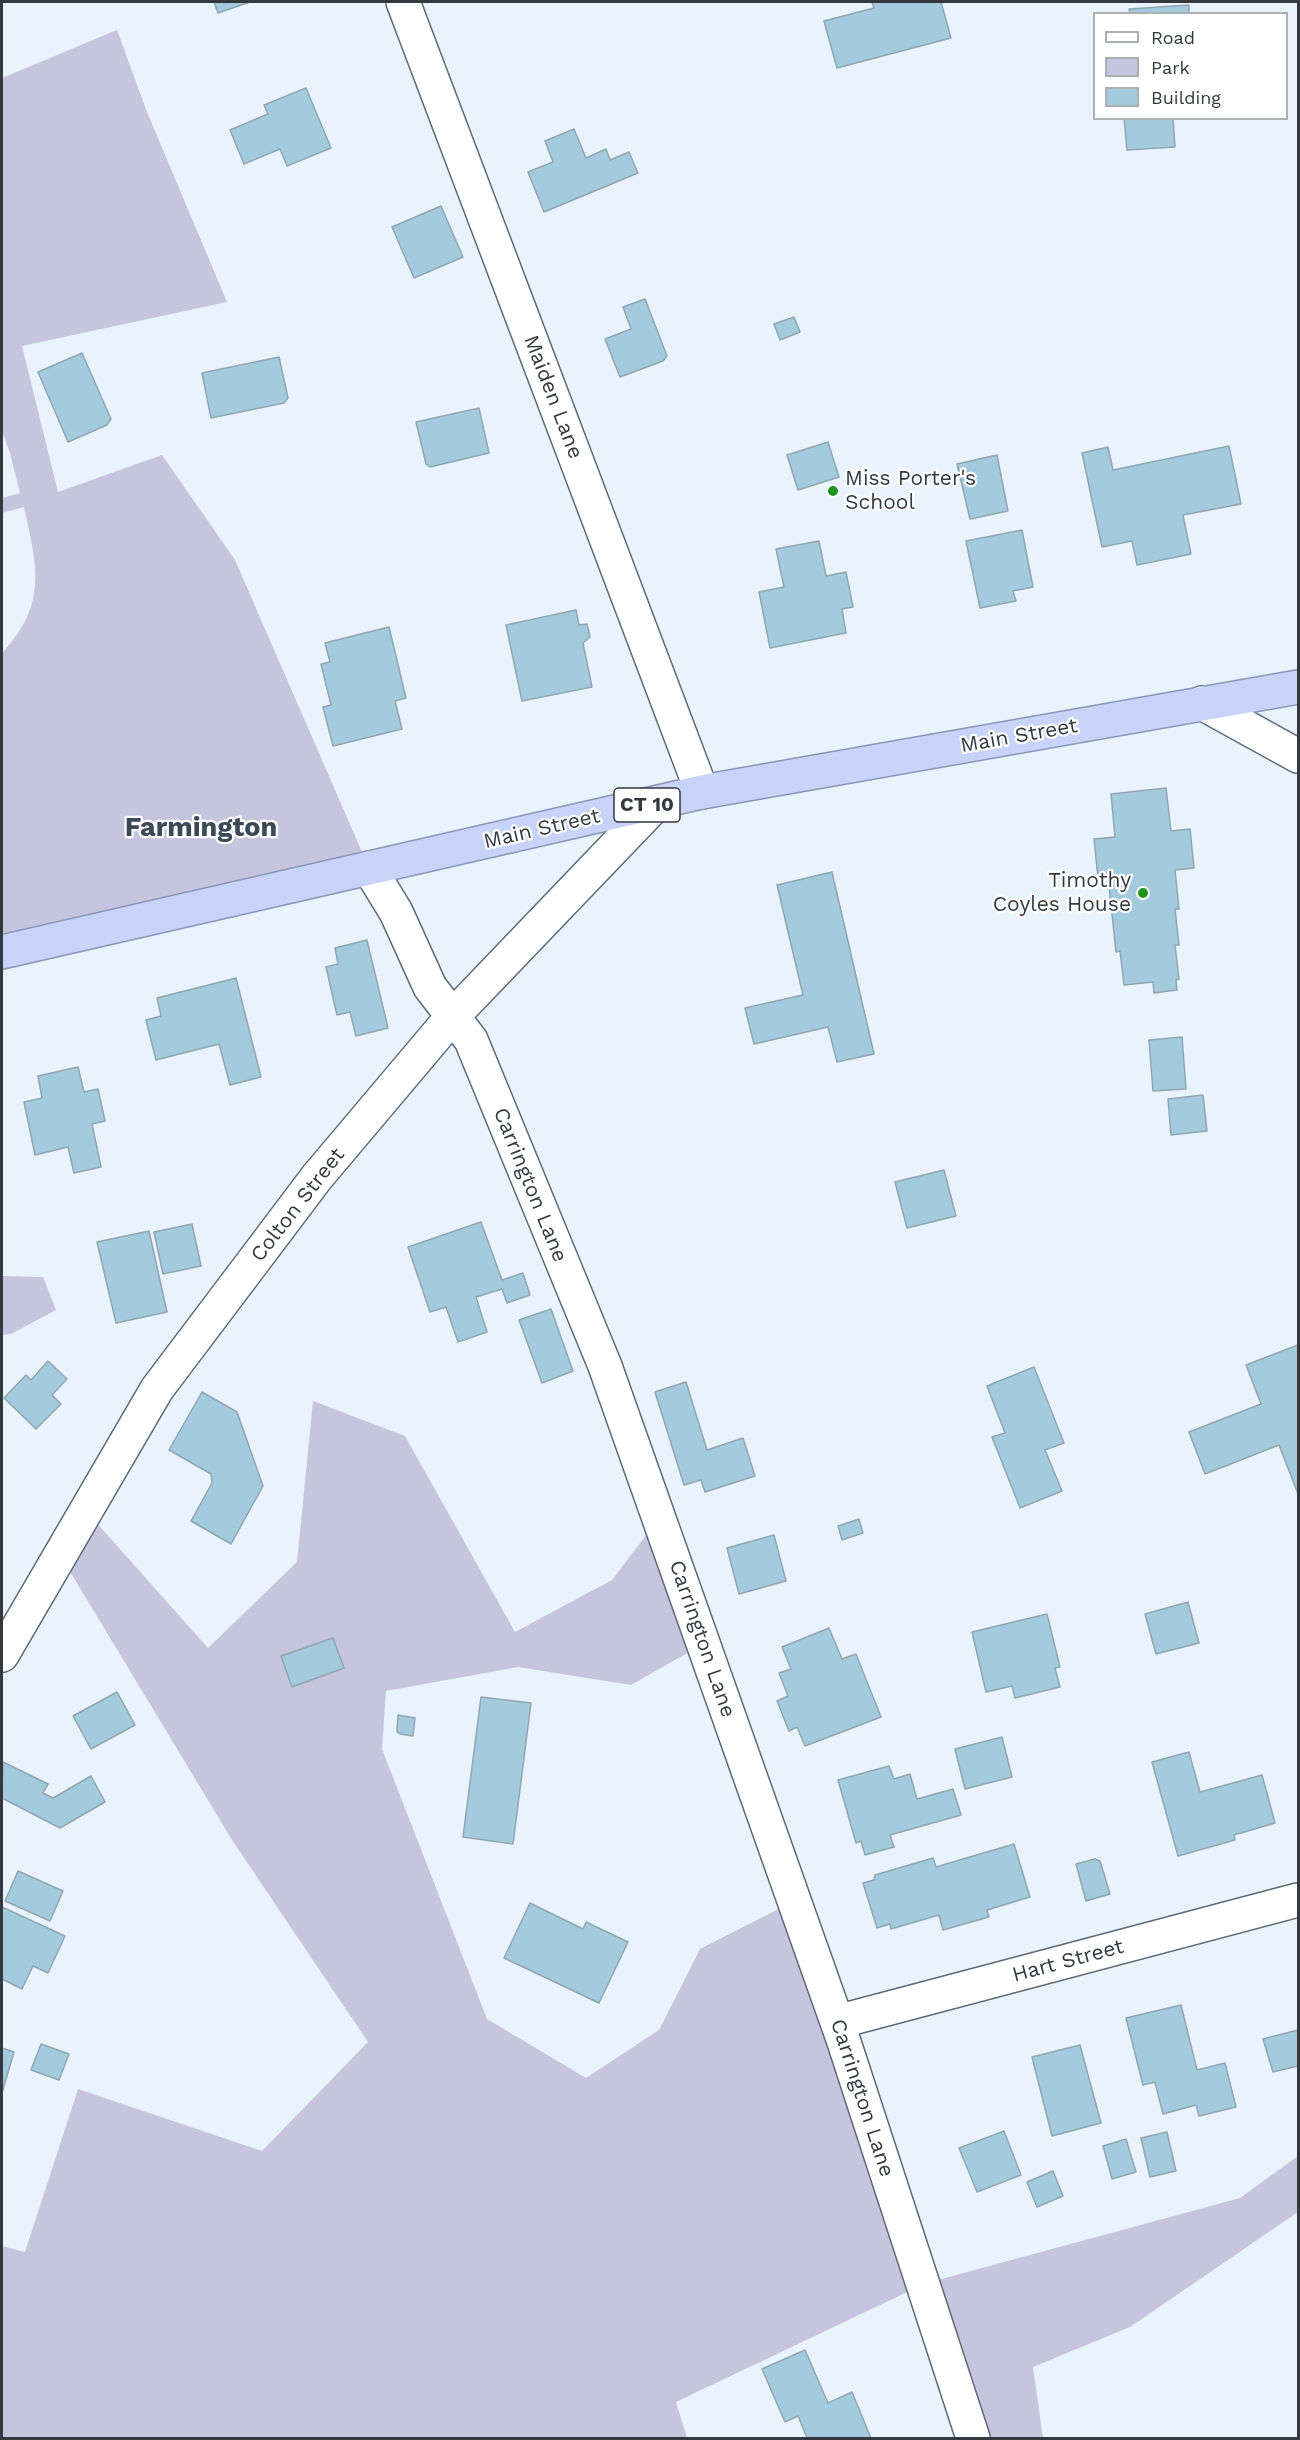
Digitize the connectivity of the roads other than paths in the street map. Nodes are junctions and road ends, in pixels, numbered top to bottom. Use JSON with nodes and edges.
{"nodes":[{"id":1,"x":403,"y":2,"type":"edge"},
{"id":2,"x":1299,"y":687,"type":"edge"},
{"id":3,"x":1202,"y":703,"type":"junction"},
{"id":4,"x":1299,"y":756,"type":"edge"},
{"id":5,"x":702,"y":792,"type":"junction"},
{"id":6,"x":657,"y":802,"type":"junction"},
{"id":7,"x":369,"y":868,"type":"junction"},
{"id":8,"x":2,"y":952,"type":"edge"},
{"id":9,"x":452,"y":1017,"type":"junction"},
{"id":10,"x":2,"y":1655,"type":"edge"},
{"id":11,"x":1299,"y":1900,"type":"edge"},
{"id":12,"x":837,"y":2022,"type":"junction"},
{"id":13,"x":973,"y":2439,"type":"edge"}],
"edges":[{"from":1,"to":5,"type":"street","name":"Maiden Lane"},
{"from":2,"to":3,"type":"highway","name":"Main Street","number":"CT 10"},
{"from":3,"to":4,"type":"street"},
{"from":3,"to":5,"type":"highway","name":"Main Street","number":"CT 10"},
{"from":5,"to":6,"type":"highway","name":"Main Street","number":"CT 10"},
{"from":6,"to":7,"type":"highway","name":"Main Street","number":"CT 10"},
{"from":6,"to":9,"type":"street","name":"Colton Street"},
{"from":7,"to":8,"type":"highway","name":"Main Street","number":"CT 10"},
{"from":7,"to":9,"type":"street","name":"Carrington Lane"},
{"from":9,"to":10,"type":"street","name":"Colton Street"},
{"from":9,"to":12,"type":"street","name":"Carrington Lane"},
{"from":11,"to":12,"type":"street","name":"Hart Street"},
{"from":12,"to":13,"type":"street","name":"Carrington Lane"}]}
